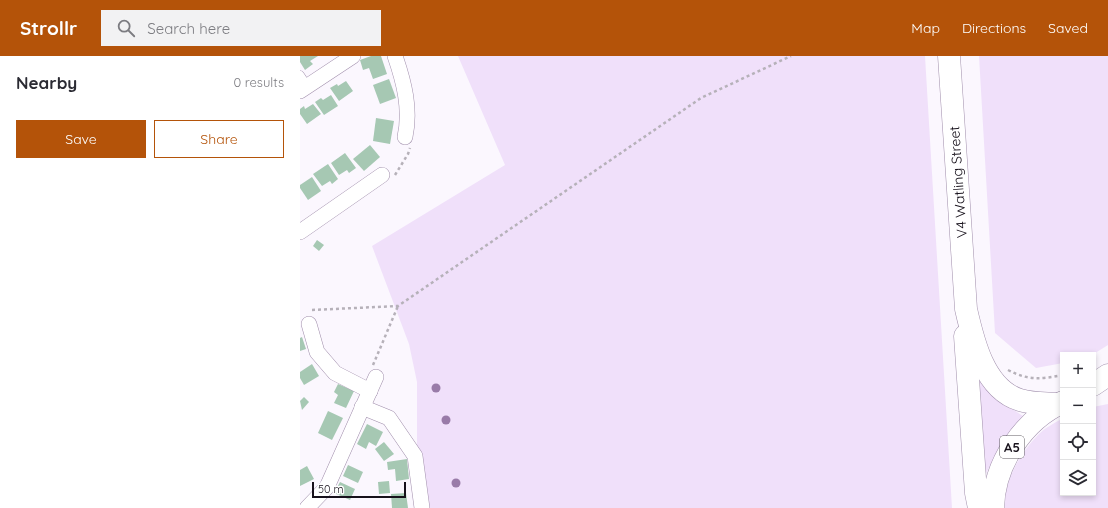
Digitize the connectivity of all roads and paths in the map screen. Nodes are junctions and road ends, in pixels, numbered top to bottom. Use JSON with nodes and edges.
{"nodes":[{"id":1,"x":353,"y":56,"type":"edge"},
{"id":2,"x":395,"y":56,"type":"edge"},
{"id":3,"x":791,"y":56,"type":"edge"},
{"id":4,"x":949,"y":56,"type":"edge"},
{"id":5,"x":303,"y":85,"type":"edge"},
{"id":6,"x":405,"y":137,"type":"dead end"},
{"id":7,"x":382,"y":174,"type":"dead end"},
{"id":8,"x":300,"y":232,"type":"edge"},
{"id":9,"x":398,"y":306,"type":"junction"},
{"id":10,"x":966,"y":309,"type":"junction"},
{"id":11,"x":308,"y":317,"type":"joint"},
{"id":12,"x":1005,"y":369,"type":"dead end"},
{"id":13,"x":373,"y":374,"type":"joint"},
{"id":14,"x":1108,"y":375,"type":"edge"},
{"id":15,"x":1060,"y":376,"type":"edge"},
{"id":16,"x":1096,"y":383,"type":"edge"},
{"id":17,"x":370,"y":391,"type":"junction"},
{"id":18,"x":1108,"y":391,"type":"edge"},
{"id":19,"x":1096,"y":392,"type":"edge"},
{"id":20,"x":1060,"y":403,"type":"edge"},
{"id":21,"x":1060,"y":404,"type":"edge"},
{"id":22,"x":362,"y":407,"type":"junction"},
{"id":23,"x":307,"y":508,"type":"edge"},
{"id":24,"x":422,"y":508,"type":"edge"},
{"id":25,"x":979,"y":508,"type":"edge"},
{"id":26,"x":993,"y":508,"type":"edge"}],
"edges":[{"from":1,"to":5,"type":"street"},
{"from":2,"to":6,"type":"street"},
{"from":3,"to":9,"type":"path"},
{"from":4,"to":10,"type":"main road","name":"V4 Watling Street"},
{"from":7,"to":8,"type":"street"},
{"from":9,"to":11,"type":"path"},
{"from":9,"to":13,"type":"path"},
{"from":10,"to":20,"type":"main road","name":"V4 Watling Street"},
{"from":10,"to":25,"type":"main road","name":"V4 Watling Street"},
{"from":11,"to":17,"type":"street"},
{"from":12,"to":15,"type":"path"},
{"from":13,"to":17,"type":"street"},
{"from":14,"to":16,"type":"main road"},
{"from":17,"to":22,"type":"street"},
{"from":18,"to":19,"type":"main road"},
{"from":21,"to":26,"type":"main road","number":"A5"},
{"from":22,"to":23,"type":"street"},
{"from":22,"to":24,"type":"street"}]}
